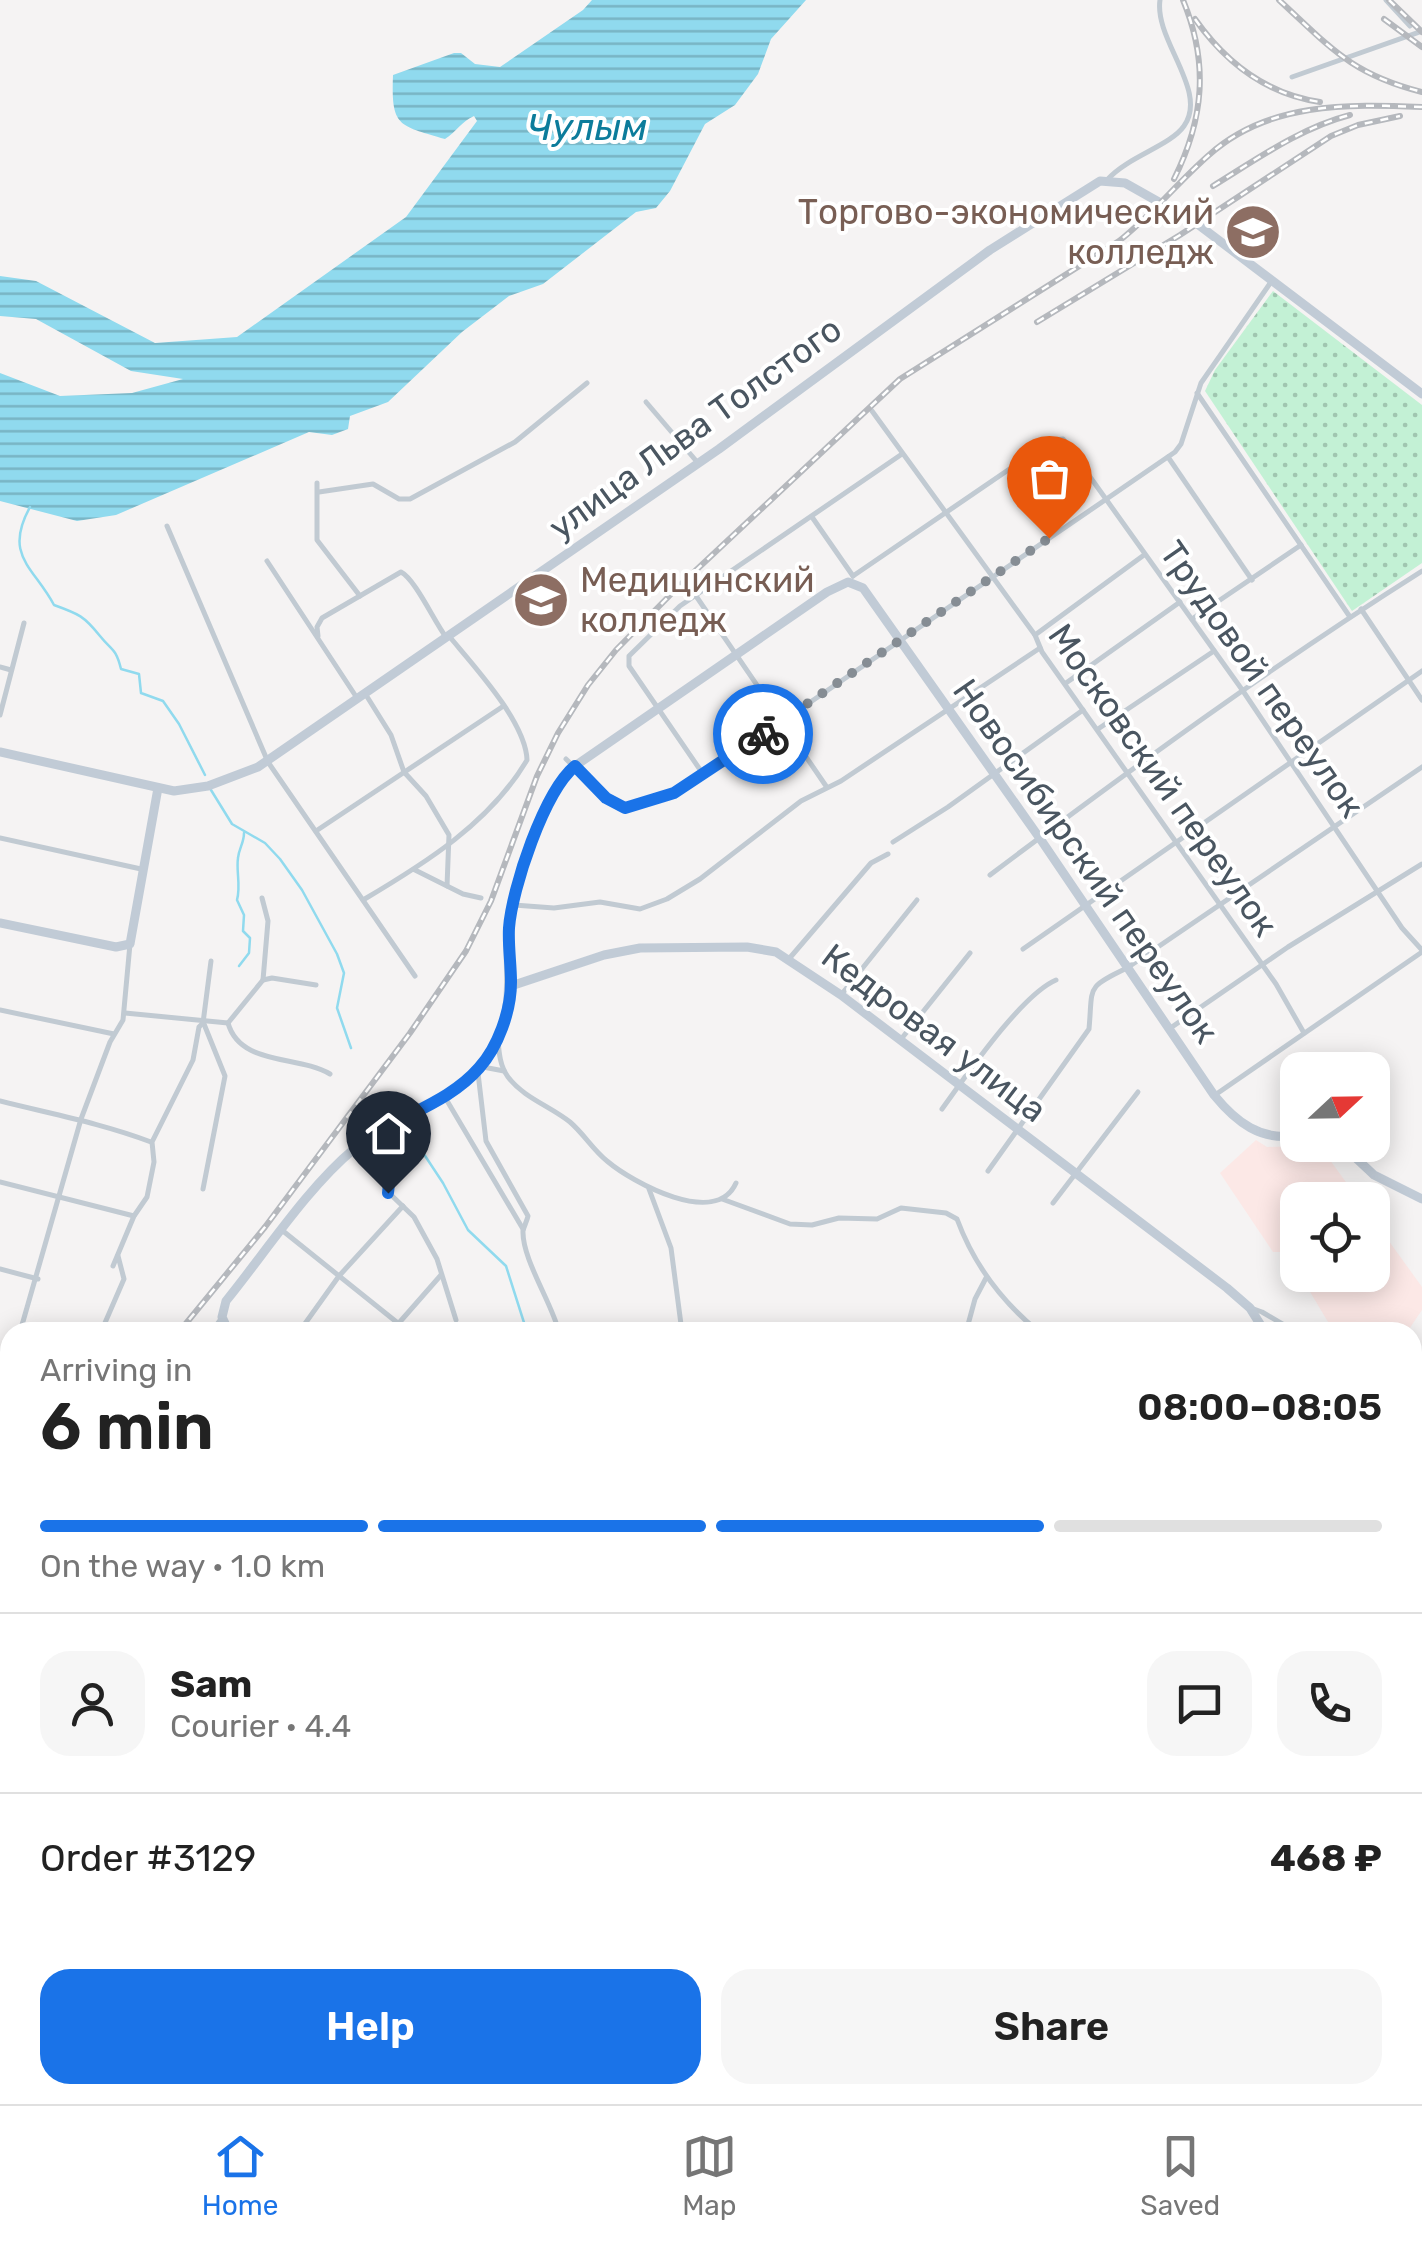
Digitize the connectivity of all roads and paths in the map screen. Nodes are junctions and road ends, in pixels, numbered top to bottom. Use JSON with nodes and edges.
{"nodes":[{"id":1,"x":1160,"y":0,"type":"edge"},
{"id":2,"x":1386,"y":0,"type":"edge"},
{"id":3,"x":1410,"y":26,"type":"dead end"},
{"id":4,"x":1422,"y":32,"type":"edge"},
{"id":5,"x":1292,"y":78,"type":"dead end"},
{"id":6,"x":1108,"y":180,"type":"junction"},
{"id":7,"x":1271,"y":282,"type":"junction"},
{"id":8,"x":587,"y":383,"type":"dead end"},
{"id":9,"x":1196,"y":393,"type":"junction"},
{"id":10,"x":1422,"y":394,"type":"edge"},
{"id":11,"x":646,"y":402,"type":"dead end"},
{"id":12,"x":872,"y":411,"type":"dead end"},
{"id":13,"x":902,"y":454,"type":"junction"},
{"id":14,"x":1168,"y":458,"type":"junction"},
{"id":15,"x":698,"y":464,"type":"junction"},
{"id":16,"x":317,"y":483,"type":"dead end"},
{"id":17,"x":319,"y":492,"type":"junction"},
{"id":18,"x":1107,"y":498,"type":"junction"},
{"id":19,"x":943,"y":512,"type":"junction"},
{"id":20,"x":812,"y":517,"type":"junction"},
{"id":21,"x":168,"y":526,"type":"dead end"},
{"id":22,"x":1301,"y":545,"type":"junction"},
{"id":23,"x":1144,"y":555,"type":"junction"},
{"id":24,"x":267,"y":561,"type":"dead end"},
{"id":25,"x":1422,"y":571,"type":"edge"},
{"id":26,"x":992,"y":578,"type":"junction"},
{"id":27,"x":852,"y":579,"type":"junction"},
{"id":28,"x":1252,"y":580,"type":"junction"},
{"id":29,"x":360,"y":596,"type":"junction"},
{"id":30,"x":696,"y":596,"type":"junction"},
{"id":31,"x":1180,"y":602,"type":"junction"},
{"id":32,"x":1361,"y":610,"type":"junction"},
{"id":33,"x":1350,"y":617,"type":"junction"},
{"id":34,"x":1192,"y":619,"type":"junction"},
{"id":35,"x":24,"y":623,"type":"dead end"},
{"id":36,"x":1035,"y":635,"type":"junction"},
{"id":37,"x":318,"y":636,"type":"junction"},
{"id":38,"x":448,"y":636,"type":"junction"},
{"id":39,"x":900,"y":640,"type":"junction"},
{"id":40,"x":1040,"y":648,"type":"junction"},
{"id":41,"x":1214,"y":651,"type":"junction"},
{"id":42,"x":736,"y":656,"type":"junction"},
{"id":43,"x":0,"y":667,"type":"edge"},
{"id":44,"x":11,"y":670,"type":"junction"},
{"id":45,"x":1422,"y":671,"type":"edge"},
{"id":46,"x":1409,"y":680,"type":"junction"},
{"id":47,"x":1066,"y":684,"type":"junction"},
{"id":48,"x":1244,"y":690,"type":"junction"},
{"id":49,"x":362,"y":698,"type":"junction"},
{"id":50,"x":1422,"y":700,"type":"edge"},
{"id":51,"x":502,"y":707,"type":"junction"},
{"id":52,"x":947,"y":709,"type":"junction"},
{"id":53,"x":660,"y":710,"type":"junction"},
{"id":54,"x":1083,"y":710,"type":"junction"},
{"id":55,"x":0,"y":714,"type":"edge"},
{"id":56,"x":782,"y":722,"type":"junction"},
{"id":57,"x":1098,"y":729,"type":"junction"},
{"id":58,"x":0,"y":752,"type":"edge"},
{"id":59,"x":566,"y":758,"type":"dead end"},
{"id":60,"x":1291,"y":760,"type":"junction"},
{"id":61,"x":268,"y":762,"type":"junction"},
{"id":62,"x":575,"y":766,"type":"junction"},
{"id":63,"x":1422,"y":767,"type":"edge"},
{"id":64,"x":1129,"y":771,"type":"junction"},
{"id":65,"x":404,"y":772,"type":"junction"},
{"id":66,"x":992,"y":773,"type":"junction"},
{"id":67,"x":704,"y":774,"type":"junction"},
{"id":68,"x":826,"y":786,"type":"junction"},
{"id":69,"x":158,"y":788,"type":"junction"},
{"id":70,"x":1334,"y":826,"type":"junction"},
{"id":71,"x":316,"y":831,"type":"junction"},
{"id":72,"x":0,"y":838,"type":"edge"},
{"id":73,"x":1041,"y":840,"type":"junction"},
{"id":74,"x":893,"y":842,"type":"dead end"},
{"id":75,"x":1177,"y":842,"type":"junction"},
{"id":76,"x":450,"y":844,"type":"junction"},
{"id":77,"x":888,"y":854,"type":"dead end"},
{"id":78,"x":1422,"y":864,"type":"edge"},
{"id":79,"x":142,"y":869,"type":"junction"},
{"id":80,"x":414,"y":870,"type":"junction"},
{"id":81,"x":990,"y":876,"type":"dead end"},
{"id":82,"x":447,"y":886,"type":"junction"},
{"id":83,"x":1379,"y":893,"type":"junction"},
{"id":84,"x":262,"y":898,"type":"dead end"},
{"id":85,"x":481,"y":898,"type":"dead end"},
{"id":86,"x":363,"y":900,"type":"junction"},
{"id":87,"x":917,"y":900,"type":"dead end"},
{"id":88,"x":1220,"y":904,"type":"junction"},
{"id":89,"x":513,"y":905,"type":"junction"},
{"id":90,"x":1086,"y":907,"type":"junction"},
{"id":91,"x":0,"y":923,"type":"edge"},
{"id":92,"x":130,"y":944,"type":"junction"},
{"id":93,"x":1022,"y":950,"type":"dead end"},
{"id":94,"x":1422,"y":951,"type":"edge"},
{"id":95,"x":970,"y":953,"type":"dead end"},
{"id":96,"x":788,"y":960,"type":"junction"},
{"id":97,"x":210,"y":961,"type":"dead end"},
{"id":98,"x":1262,"y":966,"type":"junction"},
{"id":99,"x":1127,"y":968,"type":"junction"},
{"id":100,"x":415,"y":976,"type":"dead end"},
{"id":101,"x":263,"y":980,"type":"junction"},
{"id":102,"x":1056,"y":980,"type":"dead end"},
{"id":103,"x":316,"y":986,"type":"dead end"},
{"id":104,"x":511,"y":986,"type":"junction"},
{"id":105,"x":840,"y":995,"type":"junction"},
{"id":106,"x":0,"y":1010,"type":"edge"},
{"id":107,"x":125,"y":1014,"type":"junction"},
{"id":108,"x":203,"y":1023,"type":"junction"},
{"id":109,"x":228,"y":1023,"type":"junction"},
{"id":110,"x":1169,"y":1029,"type":"junction"},
{"id":111,"x":1304,"y":1033,"type":"junction"},
{"id":112,"x":114,"y":1034,"type":"junction"},
{"id":113,"x":498,"y":1036,"type":"junction"},
{"id":114,"x":900,"y":1041,"type":"junction"},
{"id":115,"x":479,"y":1068,"type":"junction"},
{"id":116,"x":504,"y":1072,"type":"junction"},
{"id":117,"x":330,"y":1074,"type":"dead end"},
{"id":118,"x":959,"y":1086,"type":"junction"},
{"id":119,"x":1138,"y":1092,"type":"dead end"},
{"id":120,"x":444,"y":1096,"type":"junction"},
{"id":121,"x":1214,"y":1096,"type":"junction"},
{"id":122,"x":0,"y":1101,"type":"edge"},
{"id":123,"x":942,"y":1109,"type":"dead end"},
{"id":124,"x":81,"y":1120,"type":"junction"},
{"id":125,"x":1017,"y":1129,"type":"junction"},
{"id":126,"x":375,"y":1134,"type":"junction"},
{"id":127,"x":1280,"y":1136,"type":"edge"},
{"id":128,"x":152,"y":1142,"type":"junction"},
{"id":129,"x":1360,"y":1162,"type":"edge"},
{"id":130,"x":988,"y":1171,"type":"dead end"},
{"id":131,"x":1074,"y":1174,"type":"junction"},
{"id":132,"x":0,"y":1182,"type":"edge"},
{"id":133,"x":736,"y":1183,"type":"dead end"},
{"id":134,"x":648,"y":1187,"type":"junction"},
{"id":135,"x":204,"y":1189,"type":"dead end"},
{"id":136,"x":59,"y":1196,"type":"junction"},
{"id":137,"x":722,"y":1198,"type":"junction"},
{"id":138,"x":1422,"y":1200,"type":"edge"},
{"id":139,"x":1053,"y":1203,"type":"dead end"},
{"id":140,"x":403,"y":1206,"type":"junction"},
{"id":141,"x":134,"y":1216,"type":"junction"},
{"id":142,"x":523,"y":1230,"type":"junction"},
{"id":143,"x":283,"y":1231,"type":"junction"},
{"id":144,"x":118,"y":1256,"type":"junction"},
{"id":145,"x":113,"y":1266,"type":"dead end"},
{"id":146,"x":0,"y":1269,"type":"edge"},
{"id":147,"x":441,"y":1275,"type":"junction"},
{"id":148,"x":339,"y":1276,"type":"junction"},
{"id":149,"x":986,"y":1278,"type":"junction"},
{"id":150,"x":38,"y":1279,"type":"junction"},
{"id":151,"x":1250,"y":1308,"type":"junction"},
{"id":152,"x":222,"y":1317,"type":"junction"},
{"id":153,"x":456,"y":1320,"type":"dead end"},
{"id":154,"x":23,"y":1322,"type":"edge"},
{"id":155,"x":105,"y":1322,"type":"edge"},
{"id":156,"x":218,"y":1322,"type":"edge"},
{"id":157,"x":224,"y":1322,"type":"edge"},
{"id":158,"x":306,"y":1322,"type":"edge"},
{"id":159,"x":397,"y":1322,"type":"edge"},
{"id":160,"x":399,"y":1322,"type":"edge"},
{"id":161,"x":556,"y":1322,"type":"edge"},
{"id":162,"x":681,"y":1322,"type":"edge"},
{"id":163,"x":969,"y":1322,"type":"edge"},
{"id":164,"x":1028,"y":1322,"type":"edge"},
{"id":165,"x":1259,"y":1322,"type":"edge"},
{"id":166,"x":1279,"y":1322,"type":"edge"}],
"edges":[{"from":1,"to":6,"type":"street"},
{"from":2,"to":3,"type":"street"},
{"from":4,"to":5,"type":"street"},
{"from":6,"to":7,"type":"street"},
{"from":6,"to":15,"type":"street","name":"улица Льва Толстого"},
{"from":7,"to":9,"type":"street"},
{"from":7,"to":10,"type":"street"},
{"from":8,"to":17,"type":"street"},
{"from":9,"to":14,"type":"street"},
{"from":9,"to":22,"type":"street"},
{"from":11,"to":15,"type":"street"},
{"from":12,"to":13,"type":"street","name":"Московский переулок"},
{"from":13,"to":19,"type":"street","name":"Московский переулок"},
{"from":13,"to":20,"type":"street"},
{"from":14,"to":18,"type":"street"},
{"from":14,"to":28,"type":"street"},
{"from":15,"to":38,"type":"street","name":"улица Льва Толстого"},
{"from":16,"to":17,"type":"street"},
{"from":17,"to":29,"type":"street"},
{"from":18,"to":19,"type":"street","name":"Трудовой переулок"},
{"from":18,"to":23,"type":"street","name":"Трудовой переулок"},
{"from":18,"to":26,"type":"street"},
{"from":19,"to":26,"type":"street","name":"Московский переулок"},
{"from":19,"to":27,"type":"street"},
{"from":20,"to":27,"type":"street","name":"Новосибирский переулок"},
{"from":20,"to":30,"type":"street"},
{"from":21,"to":61,"type":"street"},
{"from":22,"to":28,"type":"street"},
{"from":22,"to":33,"type":"street"},
{"from":23,"to":31,"type":"street","name":"Трудовой переулок"},
{"from":23,"to":36,"type":"street"},
{"from":24,"to":37,"type":"street"},
{"from":25,"to":32,"type":"street"},
{"from":26,"to":36,"type":"street","name":"Московский переулок"},
{"from":26,"to":39,"type":"street"},
{"from":27,"to":39,"type":"street","name":"Новосибирский переулок"},
{"from":27,"to":42,"type":"street"},
{"from":28,"to":34,"type":"street"},
{"from":29,"to":37,"type":"street"},
{"from":29,"to":38,"type":"street"},
{"from":30,"to":42,"type":"street"},
{"from":30,"to":53,"type":"street"},
{"from":31,"to":34,"type":"street","name":"Трудовой переулок"},
{"from":31,"to":47,"type":"street"},
{"from":32,"to":33,"type":"street"},
{"from":32,"to":46,"type":"street"},
{"from":33,"to":48,"type":"street"},
{"from":34,"to":41,"type":"street","name":"Трудовой переулок"},
{"from":35,"to":44,"type":"street"},
{"from":36,"to":40,"type":"street","name":"Московский переулок"},
{"from":37,"to":49,"type":"street"},
{"from":38,"to":49,"type":"street","name":"улица Льва Толстого"},
{"from":38,"to":51,"type":"street"},
{"from":39,"to":52,"type":"street","name":"Новосибирский переулок"},
{"from":39,"to":56,"type":"street"},
{"from":40,"to":47,"type":"street","name":"Московский переулок"},
{"from":40,"to":52,"type":"street"},
{"from":41,"to":48,"type":"street","name":"Трудовой переулок"},
{"from":41,"to":57,"type":"street"},
{"from":42,"to":53,"type":"street"},
{"from":42,"to":56,"type":"street"},
{"from":43,"to":44,"type":"street"},
{"from":44,"to":55,"type":"street"},
{"from":45,"to":46,"type":"street"},
{"from":46,"to":50,"type":"street"},
{"from":46,"to":60,"type":"street"},
{"from":47,"to":54,"type":"street","name":"Московский переулок"},
{"from":48,"to":60,"type":"street","name":"Трудовой переулок"},
{"from":48,"to":64,"type":"street"},
{"from":49,"to":61,"type":"street","name":"улица Льва Толстого"},
{"from":49,"to":65,"type":"street"},
{"from":51,"to":65,"type":"street"},
{"from":51,"to":76,"type":"street"},
{"from":52,"to":66,"type":"street","name":"Новосибирский переулок"},
{"from":52,"to":68,"type":"street"},
{"from":53,"to":62,"type":"street"},
{"from":53,"to":67,"type":"street"},
{"from":54,"to":57,"type":"street","name":"Московский переулок"},
{"from":54,"to":66,"type":"street"},
{"from":56,"to":67,"type":"street"},
{"from":56,"to":68,"type":"street"},
{"from":57,"to":64,"type":"street","name":"Московский переулок"},
{"from":58,"to":69,"type":"street","name":"улица Льва Толстого"},
{"from":59,"to":62,"type":"street"},
{"from":60,"to":70,"type":"street","name":"Трудовой переулок"},
{"from":60,"to":75,"type":"street"},
{"from":61,"to":69,"type":"street","name":"улица Льва Толстого"},
{"from":61,"to":71,"type":"street"},
{"from":62,"to":67,"type":"street"},
{"from":62,"to":89,"type":"street"},
{"from":63,"to":70,"type":"street"},
{"from":64,"to":73,"type":"street"},
{"from":64,"to":75,"type":"street","name":"Московский переулок"},
{"from":65,"to":71,"type":"street"},
{"from":65,"to":76,"type":"street"},
{"from":66,"to":73,"type":"street","name":"Новосибирский переулок"},
{"from":66,"to":74,"type":"street"},
{"from":68,"to":89,"type":"street"},
{"from":69,"to":79,"type":"street"},
{"from":70,"to":83,"type":"street","name":"Трудовой переулок"},
{"from":70,"to":88,"type":"street"},
{"from":71,"to":86,"type":"street"},
{"from":72,"to":79,"type":"street"},
{"from":73,"to":81,"type":"street"},
{"from":73,"to":90,"type":"street","name":"Новосибирский переулок"},
{"from":75,"to":88,"type":"street","name":"Московский переулок"},
{"from":75,"to":90,"type":"street"},
{"from":76,"to":80,"type":"street"},
{"from":76,"to":82,"type":"street"},
{"from":77,"to":96,"type":"street"},
{"from":78,"to":83,"type":"street"},
{"from":79,"to":92,"type":"street"},
{"from":80,"to":82,"type":"street"},
{"from":80,"to":86,"type":"street"},
{"from":82,"to":85,"type":"street"},
{"from":83,"to":94,"type":"street","name":"Трудовой переулок"},
{"from":83,"to":98,"type":"street"},
{"from":84,"to":101,"type":"street"},
{"from":86,"to":100,"type":"street"},
{"from":87,"to":105,"type":"street"},
{"from":88,"to":98,"type":"street","name":"Московский переулок"},
{"from":88,"to":99,"type":"street"},
{"from":89,"to":104,"type":"street"},
{"from":90,"to":93,"type":"street"},
{"from":90,"to":99,"type":"street","name":"Новосибирский переулок"},
{"from":91,"to":92,"type":"street"},
{"from":92,"to":107,"type":"street"},
{"from":94,"to":111,"type":"street"},
{"from":95,"to":114,"type":"street"},
{"from":96,"to":104,"type":"street","name":"Кедровая улица"},
{"from":96,"to":105,"type":"street","name":"Кедровая улица"},
{"from":97,"to":108,"type":"street"},
{"from":98,"to":110,"type":"street"},
{"from":98,"to":111,"type":"street","name":"Московский переулок"},
{"from":99,"to":110,"type":"street","name":"Новосибирский переулок"},
{"from":99,"to":125,"type":"street"},
{"from":101,"to":103,"type":"street"},
{"from":101,"to":109,"type":"street"},
{"from":102,"to":118,"type":"street"},
{"from":104,"to":113,"type":"street"},
{"from":105,"to":114,"type":"street","name":"Кедровая улица"},
{"from":106,"to":112,"type":"street"},
{"from":107,"to":108,"type":"street"},
{"from":107,"to":112,"type":"street"},
{"from":108,"to":109,"type":"street"},
{"from":108,"to":128,"type":"street"},
{"from":108,"to":135,"type":"street"},
{"from":109,"to":117,"type":"street"},
{"from":110,"to":121,"type":"street","name":"Новосибирский переулок"},
{"from":111,"to":121,"type":"street"},
{"from":112,"to":124,"type":"street"},
{"from":113,"to":115,"type":"street"},
{"from":113,"to":116,"type":"street"},
{"from":114,"to":118,"type":"street","name":"Кедровая улица"},
{"from":115,"to":116,"type":"street"},
{"from":115,"to":120,"type":"street"},
{"from":115,"to":142,"type":"street"},
{"from":116,"to":134,"type":"street"},
{"from":118,"to":123,"type":"street"},
{"from":118,"to":125,"type":"street","name":"Кедровая улица"},
{"from":119,"to":131,"type":"street"},
{"from":120,"to":126,"type":"street"},
{"from":120,"to":142,"type":"street"},
{"from":121,"to":127,"type":"street","name":"Новосибирский переулок"},
{"from":122,"to":124,"type":"street"},
{"from":124,"to":128,"type":"street"},
{"from":124,"to":136,"type":"street"},
{"from":125,"to":130,"type":"street"},
{"from":125,"to":131,"type":"street","name":"Кедровая улица"},
{"from":126,"to":140,"type":"street"},
{"from":126,"to":143,"type":"street"},
{"from":128,"to":141,"type":"street"},
{"from":129,"to":138,"type":"street"},
{"from":131,"to":139,"type":"street"},
{"from":131,"to":151,"type":"street","name":"Кедровая улица"},
{"from":132,"to":136,"type":"street"},
{"from":133,"to":137,"type":"street"},
{"from":134,"to":137,"type":"street"},
{"from":134,"to":162,"type":"street"},
{"from":136,"to":141,"type":"street"},
{"from":136,"to":150,"type":"street"},
{"from":137,"to":149,"type":"street"},
{"from":140,"to":147,"type":"street"},
{"from":140,"to":148,"type":"street"},
{"from":141,"to":144,"type":"street"},
{"from":142,"to":161,"type":"street"},
{"from":143,"to":148,"type":"street"},
{"from":143,"to":152,"type":"street"},
{"from":144,"to":145,"type":"street"},
{"from":144,"to":155,"type":"street"},
{"from":146,"to":150,"type":"street"},
{"from":147,"to":153,"type":"street"},
{"from":147,"to":160,"type":"street"},
{"from":148,"to":158,"type":"street"},
{"from":148,"to":159,"type":"street"},
{"from":149,"to":163,"type":"street"},
{"from":149,"to":164,"type":"street"},
{"from":150,"to":154,"type":"street"},
{"from":151,"to":165,"type":"street","name":"Кедровая улица"},
{"from":151,"to":166,"type":"street"},
{"from":152,"to":156,"type":"street"},
{"from":152,"to":157,"type":"street"}]}
